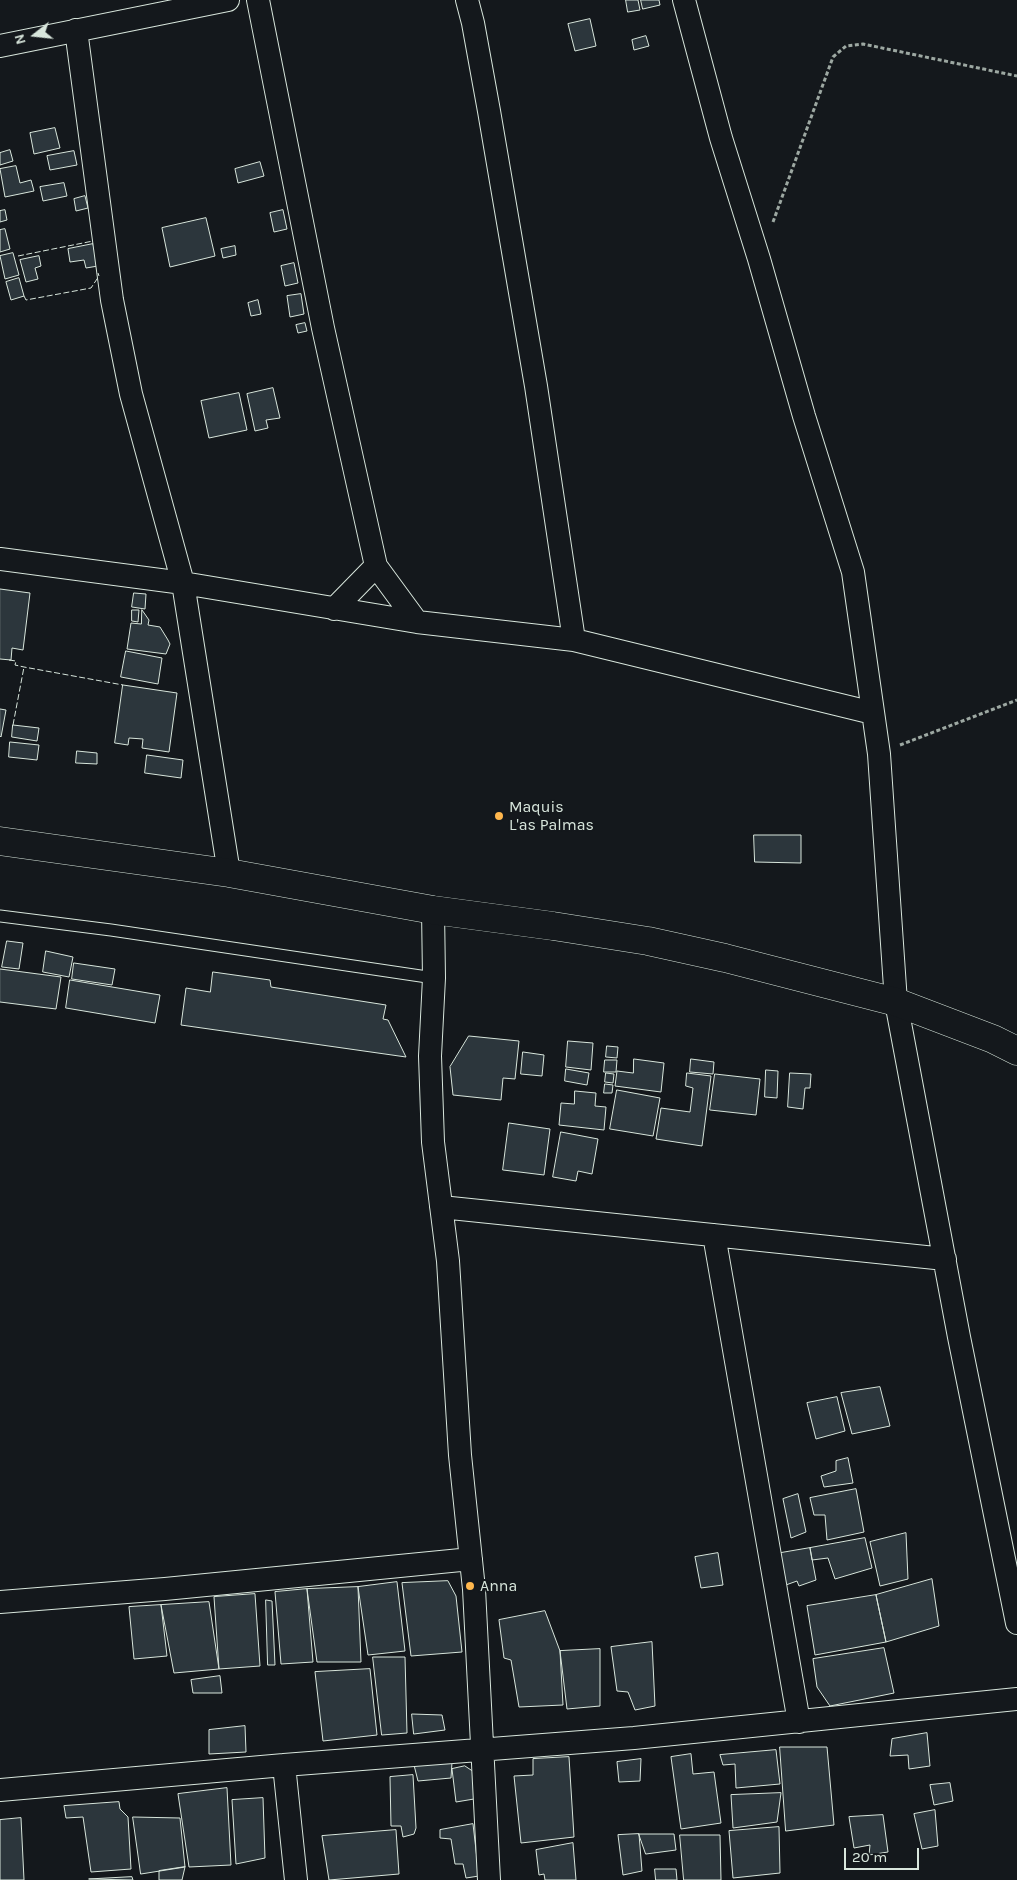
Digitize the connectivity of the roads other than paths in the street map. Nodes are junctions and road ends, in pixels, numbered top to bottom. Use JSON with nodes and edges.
{"nodes":[{"id":1,"x":228,"y":0,"type":"edge"},
{"id":2,"x":258,"y":0,"type":"edge"},
{"id":3,"x":466,"y":0,"type":"edge"},
{"id":4,"x":684,"y":0,"type":"edge"},
{"id":5,"x":76,"y":30,"type":"junction"},
{"id":6,"x":0,"y":46,"type":"edge"},
{"id":7,"x":0,"y":559,"type":"edge"},
{"id":8,"x":376,"y":566,"type":"junction"},
{"id":9,"x":183,"y":583,"type":"junction"},
{"id":10,"x":334,"y":608,"type":"junction"},
{"id":11,"x":417,"y":622,"type":"junction"},
{"id":12,"x":574,"y":640,"type":"junction"},
{"id":13,"x":873,"y":713,"type":"junction"},
{"id":14,"x":0,"y":841,"type":"edge"},
{"id":15,"x":229,"y":873,"type":"junction"},
{"id":16,"x":433,"y":910,"type":"junction"},
{"id":17,"x":0,"y":916,"type":"edge"},
{"id":18,"x":434,"y":978,"type":"junction"},
{"id":19,"x":896,"y":1002,"type":"junction"},
{"id":20,"x":1017,"y":1051,"type":"edge"},
{"id":21,"x":440,"y":1207,"type":"junction"},
{"id":22,"x":714,"y":1235,"type":"junction"},
{"id":23,"x":944,"y":1259,"type":"junction"},
{"id":24,"x":470,"y":1559,"type":"junction"},
{"id":25,"x":0,"y":1602,"type":"edge"},
{"id":26,"x":1017,"y":1623,"type":"edge"},
{"id":27,"x":1017,"y":1699,"type":"edge"},
{"id":28,"x":799,"y":1722,"type":"junction"},
{"id":29,"x":482,"y":1750,"type":"junction"},
{"id":30,"x":284,"y":1765,"type":"junction"},
{"id":31,"x":0,"y":1790,"type":"edge"},
{"id":32,"x":296,"y":1880,"type":"edge"},
{"id":33,"x":489,"y":1880,"type":"edge"}],
"edges":[{"from":1,"to":5,"type":"street"},
{"from":2,"to":8,"type":"street"},
{"from":3,"to":12,"type":"street"},
{"from":4,"to":13,"type":"street"},
{"from":5,"to":6,"type":"street"},
{"from":5,"to":9,"type":"street"},
{"from":7,"to":9,"type":"street"},
{"from":8,"to":10,"type":"street"},
{"from":8,"to":11,"type":"street"},
{"from":9,"to":10,"type":"street"},
{"from":9,"to":15,"type":"street"},
{"from":10,"to":11,"type":"street"},
{"from":11,"to":12,"type":"street"},
{"from":12,"to":13,"type":"street"},
{"from":13,"to":19,"type":"street"},
{"from":14,"to":15,"type":"street"},
{"from":15,"to":16,"type":"street"},
{"from":16,"to":18,"type":"street"},
{"from":16,"to":19,"type":"street"},
{"from":17,"to":18,"type":"lane"},
{"from":18,"to":21,"type":"street"},
{"from":19,"to":20,"type":"street"},
{"from":19,"to":23,"type":"street"},
{"from":21,"to":22,"type":"street"},
{"from":21,"to":24,"type":"street"},
{"from":22,"to":23,"type":"street"},
{"from":22,"to":28,"type":"street"},
{"from":23,"to":26,"type":"street"},
{"from":24,"to":25,"type":"street"},
{"from":24,"to":29,"type":"street"},
{"from":27,"to":28,"type":"street"},
{"from":28,"to":29,"type":"street"},
{"from":29,"to":30,"type":"street"},
{"from":29,"to":33,"type":"street"},
{"from":30,"to":31,"type":"street"},
{"from":30,"to":32,"type":"street"}]}
